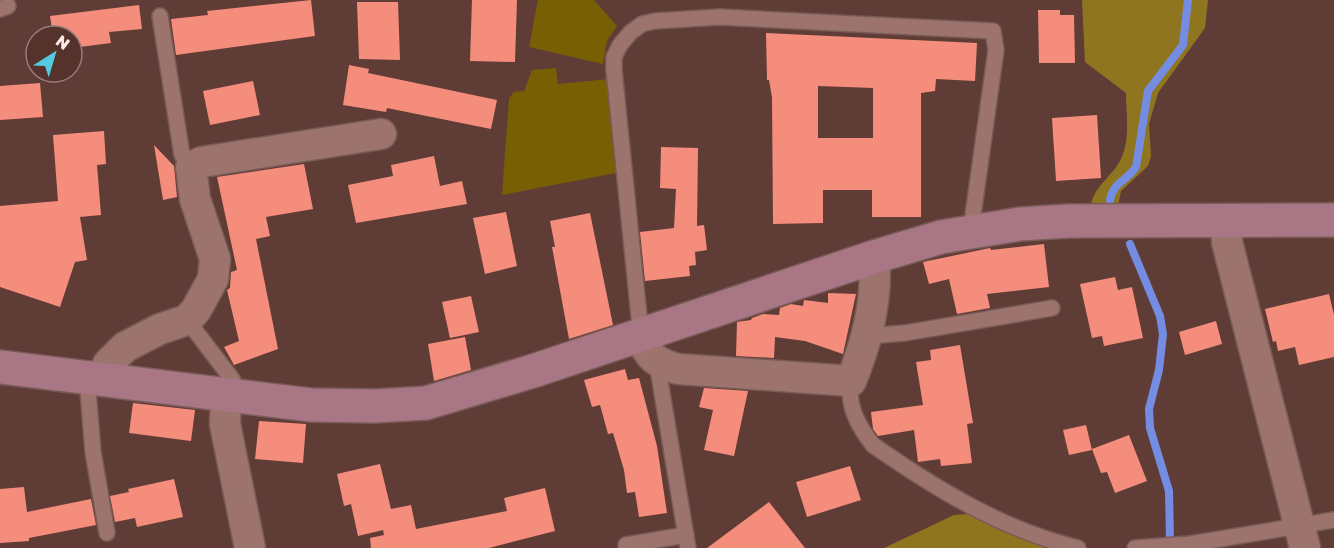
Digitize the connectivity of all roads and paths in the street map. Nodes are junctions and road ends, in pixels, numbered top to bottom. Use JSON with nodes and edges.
{"nodes":[{"id":1,"x":160,"y":16,"type":"dead end"},
{"id":2,"x":381,"y":134,"type":"dead end"},
{"id":3,"x":191,"y":167,"type":"junction"},
{"id":4,"x":1334,"y":220,"type":"edge"},
{"id":5,"x":1226,"y":221,"type":"junction"},
{"id":6,"x":974,"y":231,"type":"junction"},
{"id":7,"x":874,"y":256,"type":"junction"},
{"id":8,"x":1052,"y":308,"type":"dead end"},
{"id":9,"x":187,"y":320,"type":"junction"},
{"id":10,"x":641,"y":336,"type":"junction"},
{"id":11,"x":868,"y":336,"type":"junction"},
{"id":12,"x":661,"y":365,"type":"junction"},
{"id":13,"x":0,"y":367,"type":"edge"},
{"id":14,"x":95,"y":380,"type":"junction"},
{"id":15,"x":850,"y":381,"type":"junction"},
{"id":16,"x":233,"y":396,"type":"junction"},
{"id":17,"x":1334,"y":520,"type":"edge"},
{"id":18,"x":106,"y":533,"type":"dead end"},
{"id":19,"x":1302,"y":537,"type":"edge"},
{"id":20,"x":687,"y":542,"type":"edge"},
{"id":21,"x":626,"y":545,"type":"dead end"},
{"id":22,"x":250,"y":548,"type":"edge"},
{"id":23,"x":1078,"y":548,"type":"edge"},
{"id":24,"x":1135,"y":548,"type":"edge"}],
"edges":[{"from":1,"to":3,"type":"lane"},
{"from":2,"to":3,"type":"street"},
{"from":3,"to":9,"type":"street"},
{"from":4,"to":5,"type":"street"},
{"from":5,"to":6,"type":"street"},
{"from":5,"to":19,"type":"street"},
{"from":6,"to":7,"type":"street"},
{"from":6,"to":10,"type":"lane"},
{"from":7,"to":10,"type":"street"},
{"from":7,"to":11,"type":"street"},
{"from":8,"to":11,"type":"lane"},
{"from":9,"to":14,"type":"street"},
{"from":9,"to":16,"type":"lane"},
{"from":10,"to":12,"type":"street"},
{"from":10,"to":16,"type":"street"},
{"from":11,"to":15,"type":"street"},
{"from":12,"to":15,"type":"street"},
{"from":12,"to":20,"type":"lane"},
{"from":13,"to":14,"type":"street"},
{"from":14,"to":16,"type":"street"},
{"from":14,"to":18,"type":"lane"},
{"from":15,"to":23,"type":"lane"},
{"from":16,"to":22,"type":"street"},
{"from":17,"to":19,"type":"lane"},
{"from":19,"to":24,"type":"lane"},
{"from":20,"to":21,"type":"lane"}]}
